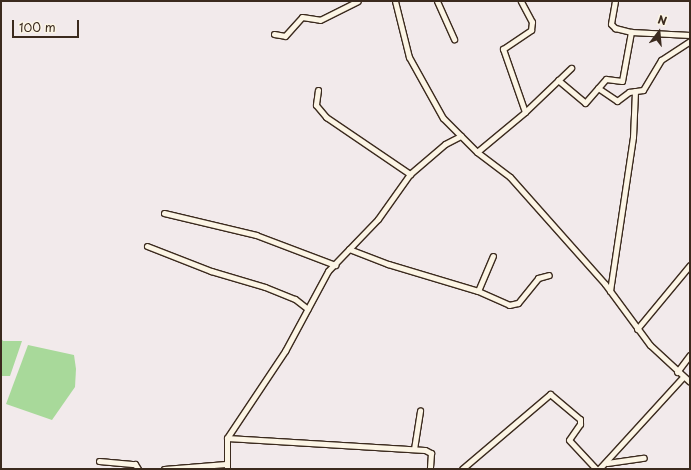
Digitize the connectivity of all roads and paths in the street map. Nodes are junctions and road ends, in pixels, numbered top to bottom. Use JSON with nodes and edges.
{"nodes":[{"id":1,"x":358,"y":1,"type":"edge"},
{"id":2,"x":396,"y":1,"type":"edge"},
{"id":3,"x":437,"y":1,"type":"edge"},
{"id":4,"x":521,"y":1,"type":"edge"},
{"id":5,"x":615,"y":1,"type":"edge"},
{"id":6,"x":631,"y":32,"type":"junction"},
{"id":7,"x":274,"y":34,"type":"dead end"},
{"id":8,"x":690,"y":35,"type":"edge"},
{"id":9,"x":454,"y":39,"type":"dead end"},
{"id":10,"x":690,"y":42,"type":"edge"},
{"id":11,"x":571,"y":68,"type":"dead end"},
{"id":12,"x":558,"y":80,"type":"junction"},
{"id":13,"x":598,"y":88,"type":"junction"},
{"id":14,"x":318,"y":90,"type":"dead end"},
{"id":15,"x":635,"y":91,"type":"junction"},
{"id":16,"x":525,"y":112,"type":"junction"},
{"id":17,"x":461,"y":136,"type":"junction"},
{"id":18,"x":477,"y":152,"type":"junction"},
{"id":19,"x":410,"y":174,"type":"junction"},
{"id":20,"x":164,"y":213,"type":"dead end"},
{"id":21,"x":147,"y":246,"type":"dead end"},
{"id":22,"x":349,"y":249,"type":"junction"},
{"id":23,"x":493,"y":256,"type":"dead end"},
{"id":24,"x":335,"y":265,"type":"junction"},
{"id":25,"x":690,"y":265,"type":"edge"},
{"id":26,"x":549,"y":275,"type":"dead end"},
{"id":27,"x":478,"y":291,"type":"junction"},
{"id":28,"x":610,"y":291,"type":"junction"},
{"id":29,"x":308,"y":310,"type":"junction"},
{"id":30,"x":637,"y":328,"type":"junction"},
{"id":31,"x":690,"y":355,"type":"edge"},
{"id":32,"x":677,"y":372,"type":"junction"},
{"id":33,"x":683,"y":377,"type":"junction"},
{"id":34,"x":690,"y":382,"type":"edge"},
{"id":35,"x":420,"y":410,"type":"dead end"},
{"id":36,"x":227,"y":438,"type":"junction"},
{"id":37,"x":414,"y":449,"type":"junction"},
{"id":38,"x":644,"y":458,"type":"dead end"},
{"id":39,"x":99,"y":461,"type":"dead end"},
{"id":40,"x":607,"y":463,"type":"junction"},
{"id":41,"x":227,"y":466,"type":"edge"},
{"id":42,"x":138,"y":469,"type":"edge"},
{"id":43,"x":164,"y":469,"type":"edge"},
{"id":44,"x":430,"y":469,"type":"edge"},
{"id":45,"x":462,"y":469,"type":"edge"},
{"id":46,"x":596,"y":469,"type":"edge"},
{"id":47,"x":599,"y":469,"type":"edge"}],
"edges":[{"from":1,"to":7,"type":"street"},
{"from":2,"to":17,"type":"street"},
{"from":3,"to":9,"type":"street"},
{"from":4,"to":16,"type":"street"},
{"from":5,"to":6,"type":"street"},
{"from":6,"to":8,"type":"street"},
{"from":6,"to":13,"type":"street"},
{"from":10,"to":15,"type":"street"},
{"from":11,"to":12,"type":"street"},
{"from":12,"to":13,"type":"street"},
{"from":12,"to":16,"type":"street"},
{"from":13,"to":15,"type":"street"},
{"from":14,"to":19,"type":"street"},
{"from":15,"to":28,"type":"street"},
{"from":16,"to":18,"type":"street"},
{"from":17,"to":18,"type":"street"},
{"from":17,"to":19,"type":"street"},
{"from":18,"to":28,"type":"street"},
{"from":19,"to":22,"type":"street"},
{"from":20,"to":24,"type":"street"},
{"from":21,"to":29,"type":"street"},
{"from":22,"to":24,"type":"street"},
{"from":22,"to":27,"type":"street"},
{"from":23,"to":27,"type":"street"},
{"from":24,"to":29,"type":"street"},
{"from":25,"to":30,"type":"street"},
{"from":26,"to":27,"type":"street"},
{"from":28,"to":30,"type":"street"},
{"from":29,"to":36,"type":"street"},
{"from":30,"to":32,"type":"street"},
{"from":31,"to":32,"type":"street"},
{"from":32,"to":33,"type":"street"},
{"from":33,"to":34,"type":"street"},
{"from":33,"to":40,"type":"street"},
{"from":35,"to":37,"type":"street"},
{"from":36,"to":37,"type":"street"},
{"from":36,"to":41,"type":"street"},
{"from":37,"to":44,"type":"street"},
{"from":38,"to":40,"type":"street"},
{"from":39,"to":42,"type":"street"},
{"from":40,"to":47,"type":"street"},
{"from":41,"to":43,"type":"street"},
{"from":45,"to":46,"type":"street"}]}
